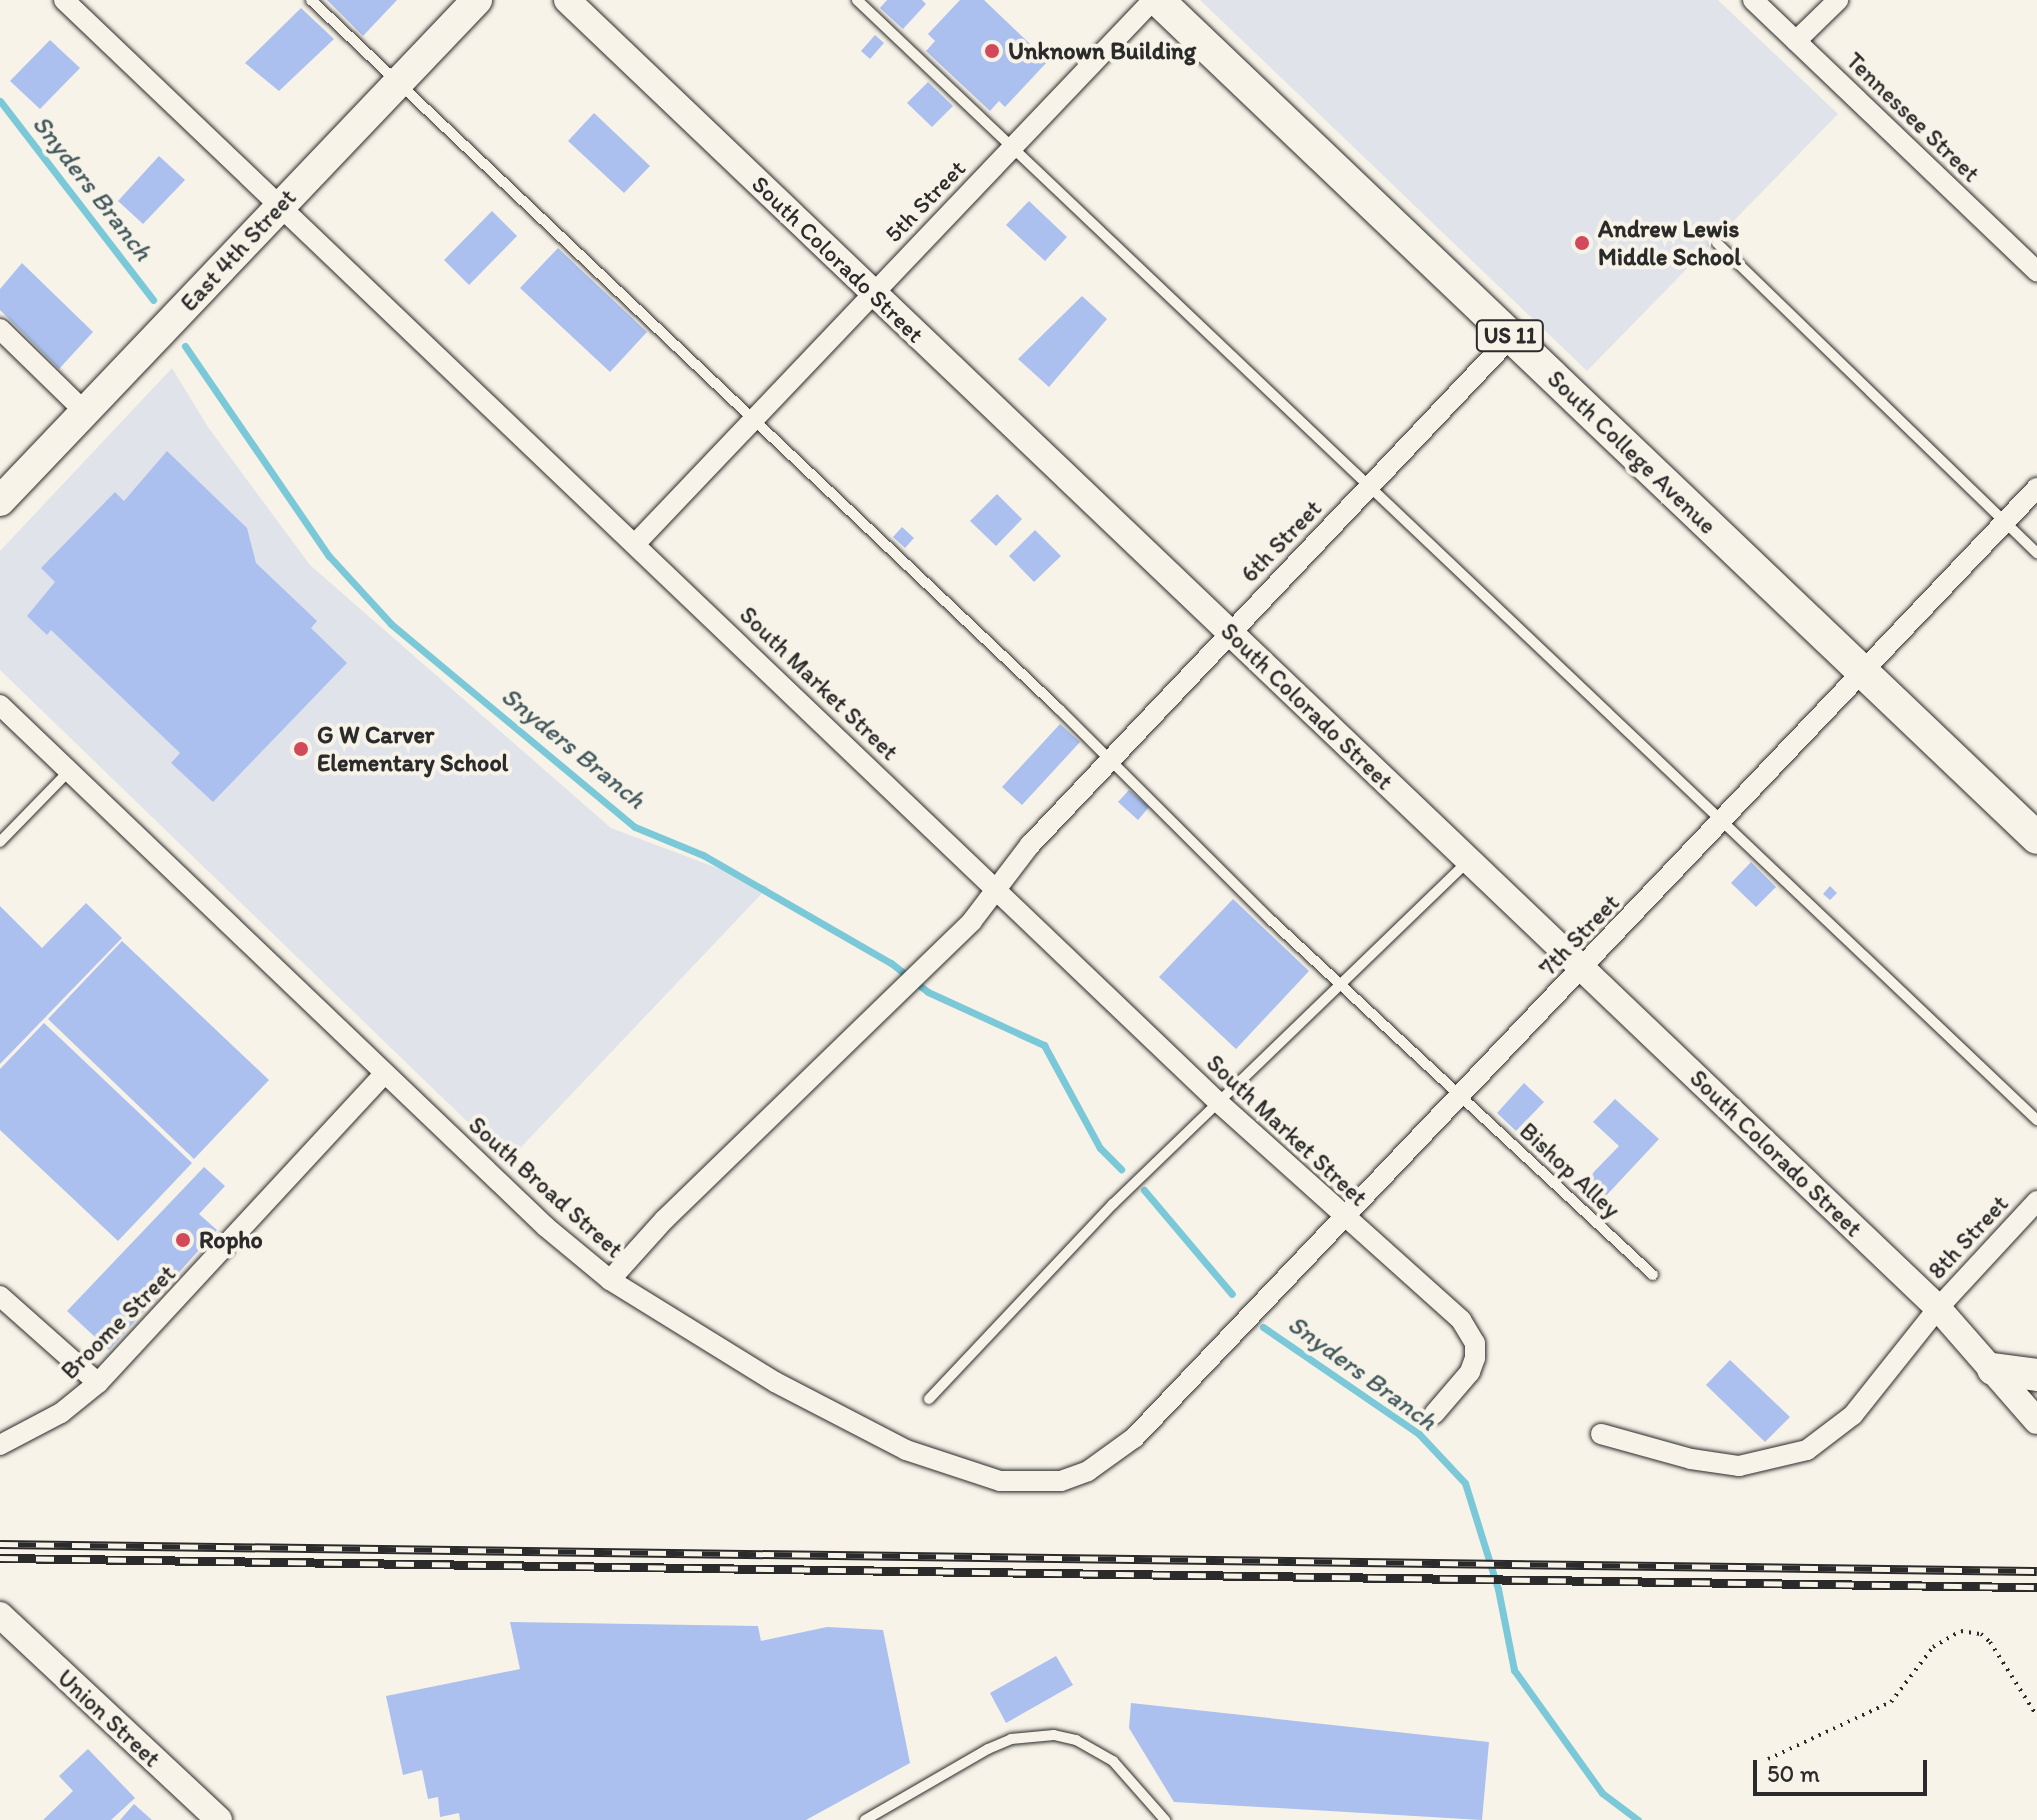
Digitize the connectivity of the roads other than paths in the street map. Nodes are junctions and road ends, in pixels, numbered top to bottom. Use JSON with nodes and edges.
{"nodes":[{"id":1,"x":64,"y":0,"type":"edge"},
{"id":2,"x":311,"y":0,"type":"edge"},
{"id":3,"x":477,"y":0,"type":"edge"},
{"id":4,"x":567,"y":0,"type":"edge"},
{"id":5,"x":857,"y":0,"type":"edge"},
{"id":6,"x":1155,"y":0,"type":"edge"},
{"id":7,"x":1753,"y":0,"type":"edge"},
{"id":8,"x":1838,"y":0,"type":"edge"},
{"id":9,"x":1796,"y":41,"type":"junction"},
{"id":10,"x":398,"y":84,"type":"junction"},
{"id":11,"x":1012,"y":148,"type":"junction"},
{"id":12,"x":281,"y":206,"type":"junction"},
{"id":13,"x":1717,"y":243,"type":"dead end"},
{"id":14,"x":2037,"y":271,"type":"edge"},
{"id":15,"x":874,"y":293,"type":"junction"},
{"id":16,"x":0,"y":329,"type":"edge"},
{"id":17,"x":1511,"y":337,"type":"junction"},
{"id":18,"x":85,"y":412,"type":"junction"},
{"id":19,"x":754,"y":418,"type":"junction"},
{"id":20,"x":1368,"y":488,"type":"junction"},
{"id":21,"x":2037,"y":488,"type":"edge"},
{"id":22,"x":0,"y":501,"type":"edge"},
{"id":23,"x":2004,"y":523,"type":"junction"},
{"id":24,"x":636,"y":543,"type":"junction"},
{"id":25,"x":2037,"y":553,"type":"edge"},
{"id":26,"x":1230,"y":632,"type":"junction"},
{"id":27,"x":1863,"y":672,"type":"junction"},
{"id":28,"x":0,"y":705,"type":"edge"},
{"id":29,"x":1110,"y":760,"type":"junction"},
{"id":30,"x":70,"y":770,"type":"junction"},
{"id":31,"x":1721,"y":823,"type":"junction"},
{"id":32,"x":2037,"y":838,"type":"edge"},
{"id":33,"x":0,"y":842,"type":"edge"},
{"id":34,"x":1469,"y":859,"type":"junction"},
{"id":35,"x":998,"y":893,"type":"junction"},
{"id":36,"x":1583,"y":969,"type":"junction"},
{"id":37,"x":1340,"y":983,"type":"junction"},
{"id":38,"x":385,"y":1073,"type":"junction"},
{"id":39,"x":1460,"y":1094,"type":"junction"},
{"id":40,"x":1217,"y":1101,"type":"junction"},
{"id":41,"x":2037,"y":1120,"type":"edge"},
{"id":42,"x":2037,"y":1201,"type":"edge"},
{"id":43,"x":1341,"y":1217,"type":"junction"},
{"id":44,"x":1653,"y":1275,"type":"dead end"},
{"id":45,"x":610,"y":1280,"type":"junction"},
{"id":46,"x":0,"y":1296,"type":"edge"},
{"id":47,"x":1938,"y":1308,"type":"junction"},
{"id":48,"x":1993,"y":1369,"type":"junction"},
{"id":49,"x":2037,"y":1375,"type":"edge"},
{"id":50,"x":98,"y":1383,"type":"junction"},
{"id":51,"x":929,"y":1399,"type":"dead end"},
{"id":52,"x":1434,"y":1414,"type":"dead end"},
{"id":53,"x":1154,"y":1415,"type":"joint"},
{"id":54,"x":2037,"y":1421,"type":"edge"},
{"id":55,"x":1601,"y":1434,"type":"dead end"},
{"id":56,"x":0,"y":1445,"type":"edge"},
{"id":57,"x":0,"y":1615,"type":"edge"},
{"id":58,"x":219,"y":1820,"type":"edge"},
{"id":59,"x":865,"y":1820,"type":"edge"},
{"id":60,"x":1165,"y":1820,"type":"edge"}],
"edges":[{"from":1,"to":12,"type":"street","name":"South Market Street"},
{"from":2,"to":10,"type":"lane","name":"Bishop Alley"},
{"from":3,"to":10,"type":"main road","name":"East 4th Street"},
{"from":4,"to":15,"type":"street","name":"South Colorado Street"},
{"from":5,"to":11,"type":"lane"},
{"from":6,"to":11,"type":"street","name":"5th Street"},
{"from":6,"to":17,"type":"main road","name":"South College Avenue","number":"US 11"},
{"from":7,"to":9,"type":"street","name":"Tennessee Street"},
{"from":8,"to":9,"type":"street"},
{"from":9,"to":14,"type":"street","name":"Tennessee Street"},
{"from":10,"to":12,"type":"main road","name":"East 4th Street"},
{"from":10,"to":19,"type":"lane","name":"Bishop Alley"},
{"from":11,"to":15,"type":"street","name":"5th Street"},
{"from":11,"to":20,"type":"lane"},
{"from":12,"to":18,"type":"main road","name":"East 4th Street"},
{"from":12,"to":24,"type":"street","name":"South Market Street"},
{"from":13,"to":23,"type":"lane"},
{"from":15,"to":19,"type":"street","name":"5th Street"},
{"from":15,"to":26,"type":"street","name":"South Colorado Street"},
{"from":16,"to":18,"type":"street"},
{"from":17,"to":20,"type":"street","name":"6th Street"},
{"from":17,"to":27,"type":"main road","name":"South College Avenue","number":"US 11"},
{"from":18,"to":22,"type":"main road","name":"East 4th Street"},
{"from":19,"to":24,"type":"street","name":"5th Street"},
{"from":19,"to":29,"type":"lane","name":"Bishop Alley"},
{"from":20,"to":26,"type":"street","name":"6th Street"},
{"from":20,"to":31,"type":"lane"},
{"from":21,"to":23,"type":"street","name":"7th Street"},
{"from":23,"to":25,"type":"lane"},
{"from":23,"to":27,"type":"street","name":"7th Street"},
{"from":24,"to":35,"type":"street","name":"South Market Street"},
{"from":26,"to":29,"type":"street","name":"6th Street"},
{"from":26,"to":34,"type":"street","name":"South Colorado Street"},
{"from":27,"to":31,"type":"street","name":"7th Street"},
{"from":27,"to":32,"type":"main road","name":"South College Avenue","number":"US 11"},
{"from":28,"to":30,"type":"street","name":"South Broad Street"},
{"from":29,"to":35,"type":"street","name":"6th Street"},
{"from":29,"to":37,"type":"lane","name":"Bishop Alley"},
{"from":30,"to":33,"type":"lane"},
{"from":30,"to":38,"type":"street","name":"South Broad Street"},
{"from":31,"to":36,"type":"street","name":"7th Street"},
{"from":31,"to":41,"type":"lane"},
{"from":34,"to":36,"type":"street","name":"South Colorado Street"},
{"from":34,"to":37,"type":"lane"},
{"from":35,"to":40,"type":"street","name":"South Market Street"},
{"from":35,"to":45,"type":"street","name":"6th Street"},
{"from":36,"to":39,"type":"street","name":"7th Street"},
{"from":36,"to":47,"type":"street","name":"South Colorado Street"},
{"from":37,"to":39,"type":"lane","name":"Bishop Alley"},
{"from":37,"to":40,"type":"lane"},
{"from":38,"to":45,"type":"street","name":"South Broad Street"},
{"from":38,"to":50,"type":"street","name":"Broome Street"},
{"from":39,"to":43,"type":"street","name":"7th Street"},
{"from":39,"to":44,"type":"lane","name":"Bishop Alley"},
{"from":40,"to":43,"type":"street","name":"South Market Street"},
{"from":40,"to":51,"type":"lane"},
{"from":42,"to":47,"type":"street","name":"8th Street"},
{"from":43,"to":52,"type":"street","name":"South Market Street"},
{"from":43,"to":53,"type":"street","name":"7th Street"},
{"from":45,"to":53,"type":"street","name":"South Broad Street"},
{"from":46,"to":50,"type":"street"},
{"from":47,"to":48,"type":"street","name":"South Colorado Street"},
{"from":47,"to":55,"type":"street","name":"8th Street"},
{"from":48,"to":49,"type":"main road"},
{"from":48,"to":54,"type":"street","name":"South Colorado Street"},
{"from":50,"to":56,"type":"street","name":"Broome Street"},
{"from":57,"to":58,"type":"street","name":"Union Street"},
{"from":59,"to":60,"type":"lane"}]}
